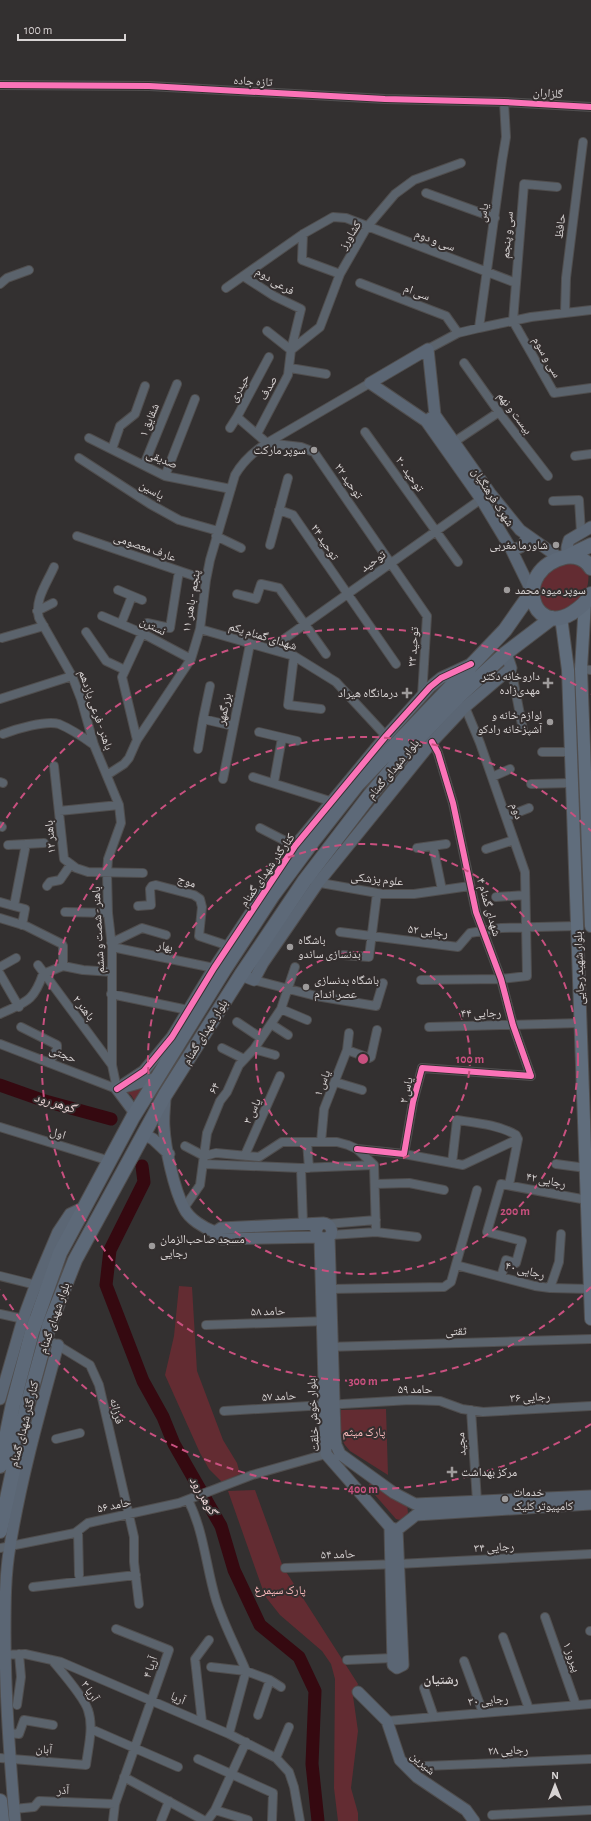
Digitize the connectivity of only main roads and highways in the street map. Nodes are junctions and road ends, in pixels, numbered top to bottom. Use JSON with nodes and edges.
{"nodes":[{"id":1,"x":591,"y":545,"type":"edge"},
{"id":2,"x":564,"y":557,"type":"junction"},
{"id":3,"x":591,"y":568,"type":"edge"},
{"id":4,"x":531,"y":592,"type":"junction"},
{"id":5,"x":588,"y":598,"type":"edge"},
{"id":6,"x":557,"y":617,"type":"junction"},
{"id":7,"x":504,"y":630,"type":"junction"},
{"id":8,"x":520,"y":642,"type":"junction"},
{"id":9,"x":582,"y":645,"type":"junction"},
{"id":10,"x":565,"y":648,"type":"junction"},
{"id":11,"x":586,"y":670,"type":"edge"},
{"id":12,"x":588,"y":764,"type":"edge"},
{"id":13,"x":589,"y":791,"type":"edge"},
{"id":14,"x":590,"y":851,"type":"edge"},
{"id":15,"x":591,"y":913,"type":"edge"},
{"id":16,"x":591,"y":926,"type":"edge"},
{"id":17,"x":590,"y":1289,"type":"edge"},
{"id":18,"x":591,"y":1319,"type":"edge"},
{"id":19,"x":39,"y":1326,"type":"junction"},
{"id":20,"x":3,"y":1442,"type":"edge"},
{"id":21,"x":0,"y":1466,"type":"edge"},
{"id":22,"x":0,"y":1531,"type":"edge"},
{"id":23,"x":0,"y":1801,"type":"edge"},
{"id":24,"x":2,"y":1821,"type":"edge"}],
"edges":[{"from":1,"to":2,"type":"highway","name":"بلوار شهدای گمنام"},
{"from":2,"to":3,"type":"highway"},
{"from":2,"to":4,"type":"highway","name":"بلوار شهدای گمنام"},
{"from":4,"to":6,"type":"highway"},
{"from":4,"to":7,"type":"highway","name":"بلوار شهدای گمنام"},
{"from":5,"to":6,"type":"highway","name":"بلوار شهدای گمنام"},
{"from":5,"to":9,"type":"main road","name":"بلوار شهید رجایی"},
{"from":6,"to":8,"type":"highway","name":"بلوار شهدای گمنام"},
{"from":6,"to":10,"type":"main road","name":"بلوار شهید رجایی"},
{"from":7,"to":8,"type":"highway"},
{"from":7,"to":19,"type":"highway","name":"بلوار شهدای گمنام"},
{"from":8,"to":19,"type":"highway","name":"بلوار شهدای گمنام"},
{"from":9,"to":10,"type":"main road"},
{"from":9,"to":11,"type":"main road","name":"بلوار شهید رجایی"},
{"from":10,"to":17,"type":"main road","name":"بلوار شهید رجایی"},
{"from":11,"to":12,"type":"main road","name":"بلوار شهید رجایی"},
{"from":12,"to":13,"type":"main road","name":"بلوار شهید رجایی"},
{"from":13,"to":14,"type":"main road","name":"بلوار شهید رجایی"},
{"from":14,"to":15,"type":"main road","name":"بلوار شهید رجایی"},
{"from":15,"to":16,"type":"main road","name":"بلوار شهید رجایی"},
{"from":17,"to":18,"type":"main road","name":"بلوار شهید رجایی"},
{"from":19,"to":20,"type":"highway","name":"بلوار شهدای گمنام"},
{"from":19,"to":22,"type":"highway","name":"بلوار شهدای گمنام"},
{"from":20,"to":21,"type":"highway","name":"بلوار شهدای گمنام"},
{"from":23,"to":24,"type":"highway"}]}
